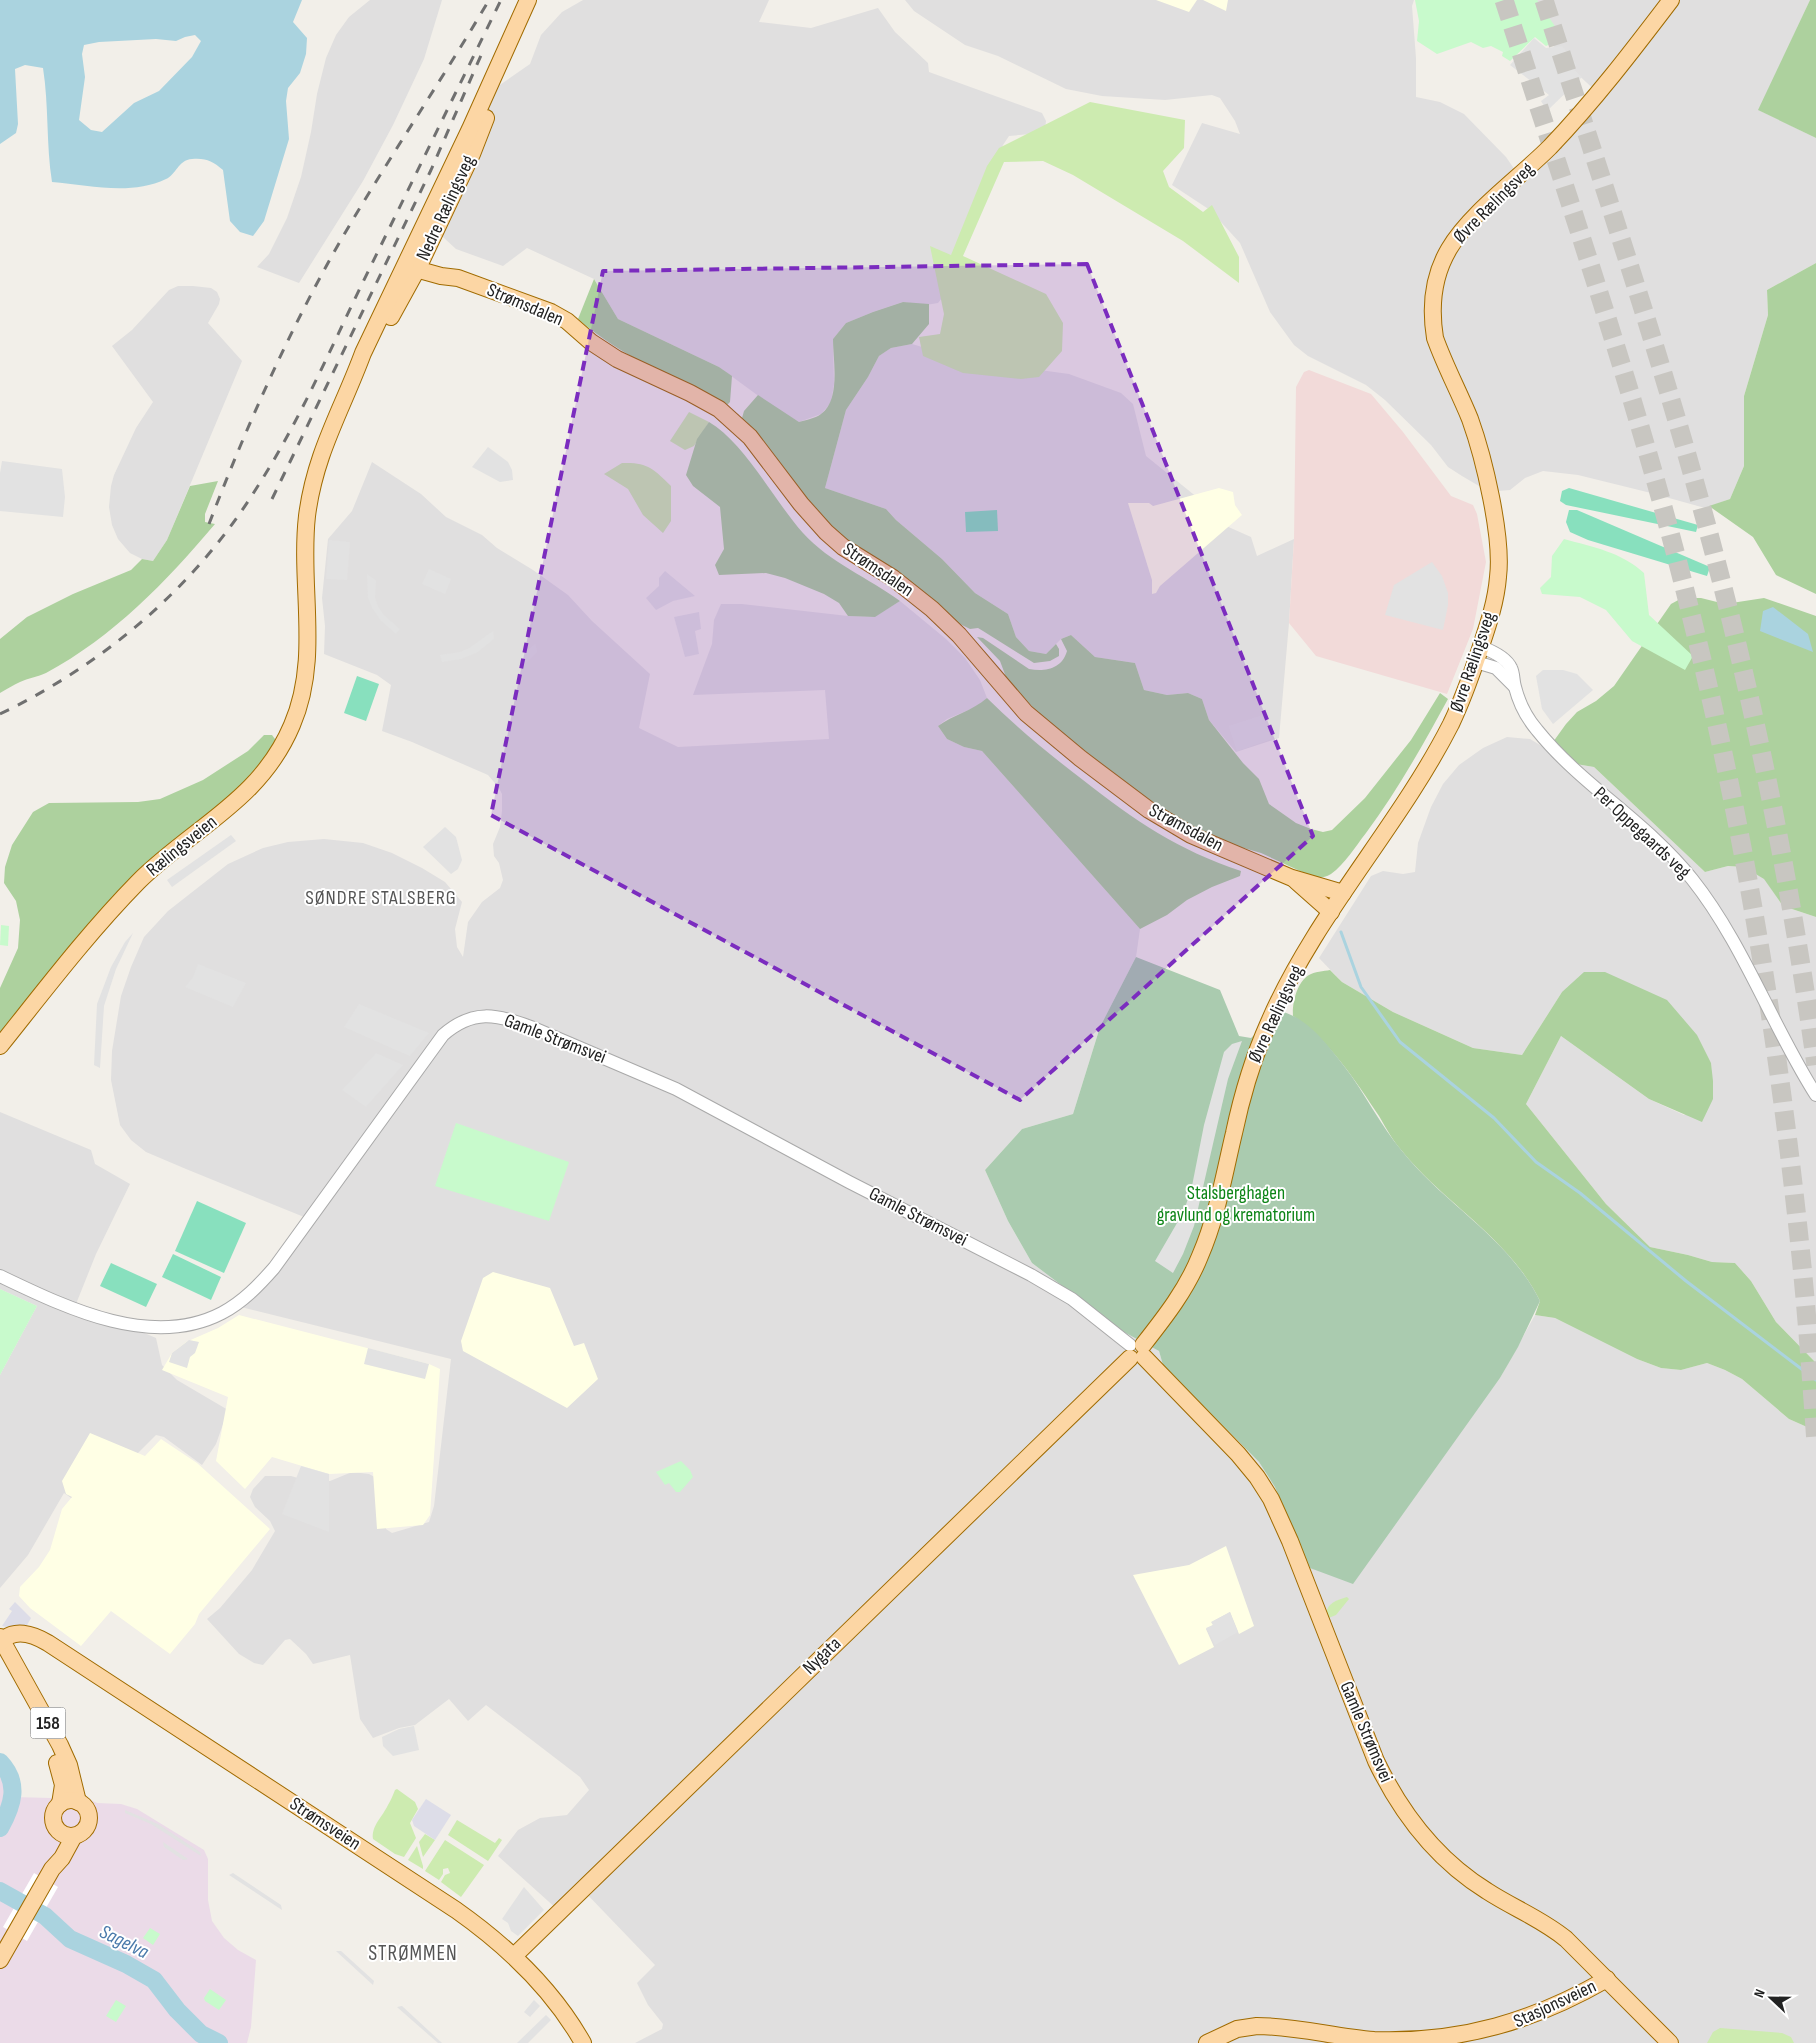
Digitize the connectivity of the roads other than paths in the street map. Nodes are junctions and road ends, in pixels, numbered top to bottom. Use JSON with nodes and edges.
{"nodes":[{"id":1,"x":528,"y":0,"type":"edge"},
{"id":2,"x":1671,"y":0,"type":"edge"},
{"id":3,"x":417,"y":261,"type":"junction"},
{"id":4,"x":307,"y":622,"type":"joint"},
{"id":5,"x":1479,"y":654,"type":"junction"},
{"id":6,"x":1292,"y":878,"type":"junction"},
{"id":7,"x":1343,"y":893,"type":"junction"},
{"id":8,"x":1331,"y":912,"type":"junction"},
{"id":9,"x":0,"y":1046,"type":"edge"},
{"id":10,"x":1816,"y":1095,"type":"edge"},
{"id":11,"x":0,"y":1276,"type":"edge"},
{"id":12,"x":1137,"y":1351,"type":"junction"},
{"id":13,"x":2,"y":1646,"type":"edge"},
{"id":14,"x":78,"y":1802,"type":"junction"},
{"id":15,"x":60,"y":1804,"type":"junction"},
{"id":16,"x":58,"y":1830,"type":"junction"},
{"id":17,"x":74,"y":1836,"type":"junction"},
{"id":18,"x":49,"y":1875,"type":"junction"},
{"id":19,"x":514,"y":1956,"type":"junction"},
{"id":20,"x":0,"y":1960,"type":"edge"},
{"id":21,"x":1607,"y":1979,"type":"junction"},
{"id":22,"x":583,"y":2043,"type":"edge"},
{"id":23,"x":1207,"y":2043,"type":"edge"},
{"id":24,"x":1670,"y":2043,"type":"edge"}],
"edges":[{"from":1,"to":3,"type":"main road","name":"Nedre Rælingsveg"},
{"from":2,"to":5,"type":"main road","name":"Øvre Rælingsveg"},
{"from":3,"to":4,"type":"main road","name":"Nedre Rælingsveg"},
{"from":3,"to":6,"type":"main road","name":"Strømsdalen"},
{"from":4,"to":9,"type":"main road","name":"Rælingsveien"},
{"from":5,"to":7,"type":"main road","name":"Øvre Rælingsveg"},
{"from":5,"to":10,"type":"street","name":"Per Oppegaards veg"},
{"from":6,"to":7,"type":"main road","name":"Strømsdalen"},
{"from":6,"to":8,"type":"main road","name":"Strømsdalen"},
{"from":7,"to":8,"type":"main road","name":"Øvre Rælingsveg"},
{"from":8,"to":12,"type":"main road","name":"Øvre Rælingsveg"},
{"from":11,"to":12,"type":"street","name":"Gamle Strømsvei"},
{"from":12,"to":19,"type":"main road","name":"Nygata"},
{"from":12,"to":21,"type":"main road","name":"Gamle Strømsvei"},
{"from":13,"to":14,"type":"main road","number":"158"},
{"from":13,"to":15,"type":"main road","number":"158"},
{"from":13,"to":19,"type":"main road","name":"Strømsveien"},
{"from":14,"to":15,"type":"main road"},
{"from":14,"to":17,"type":"main road","number":"158"},
{"from":15,"to":16,"type":"main road","number":"158"},
{"from":16,"to":17,"type":"main road"},
{"from":16,"to":18,"type":"main road","number":"158"},
{"from":17,"to":18,"type":"main road","number":"158"},
{"from":18,"to":20,"type":"main road","number":"158"},
{"from":19,"to":22,"type":"main road","name":"Strømsveien"},
{"from":21,"to":23,"type":"main road","name":"Stasjonsveien"},
{"from":21,"to":24,"type":"main road","name":"Gamle Strømsvei"}]}
